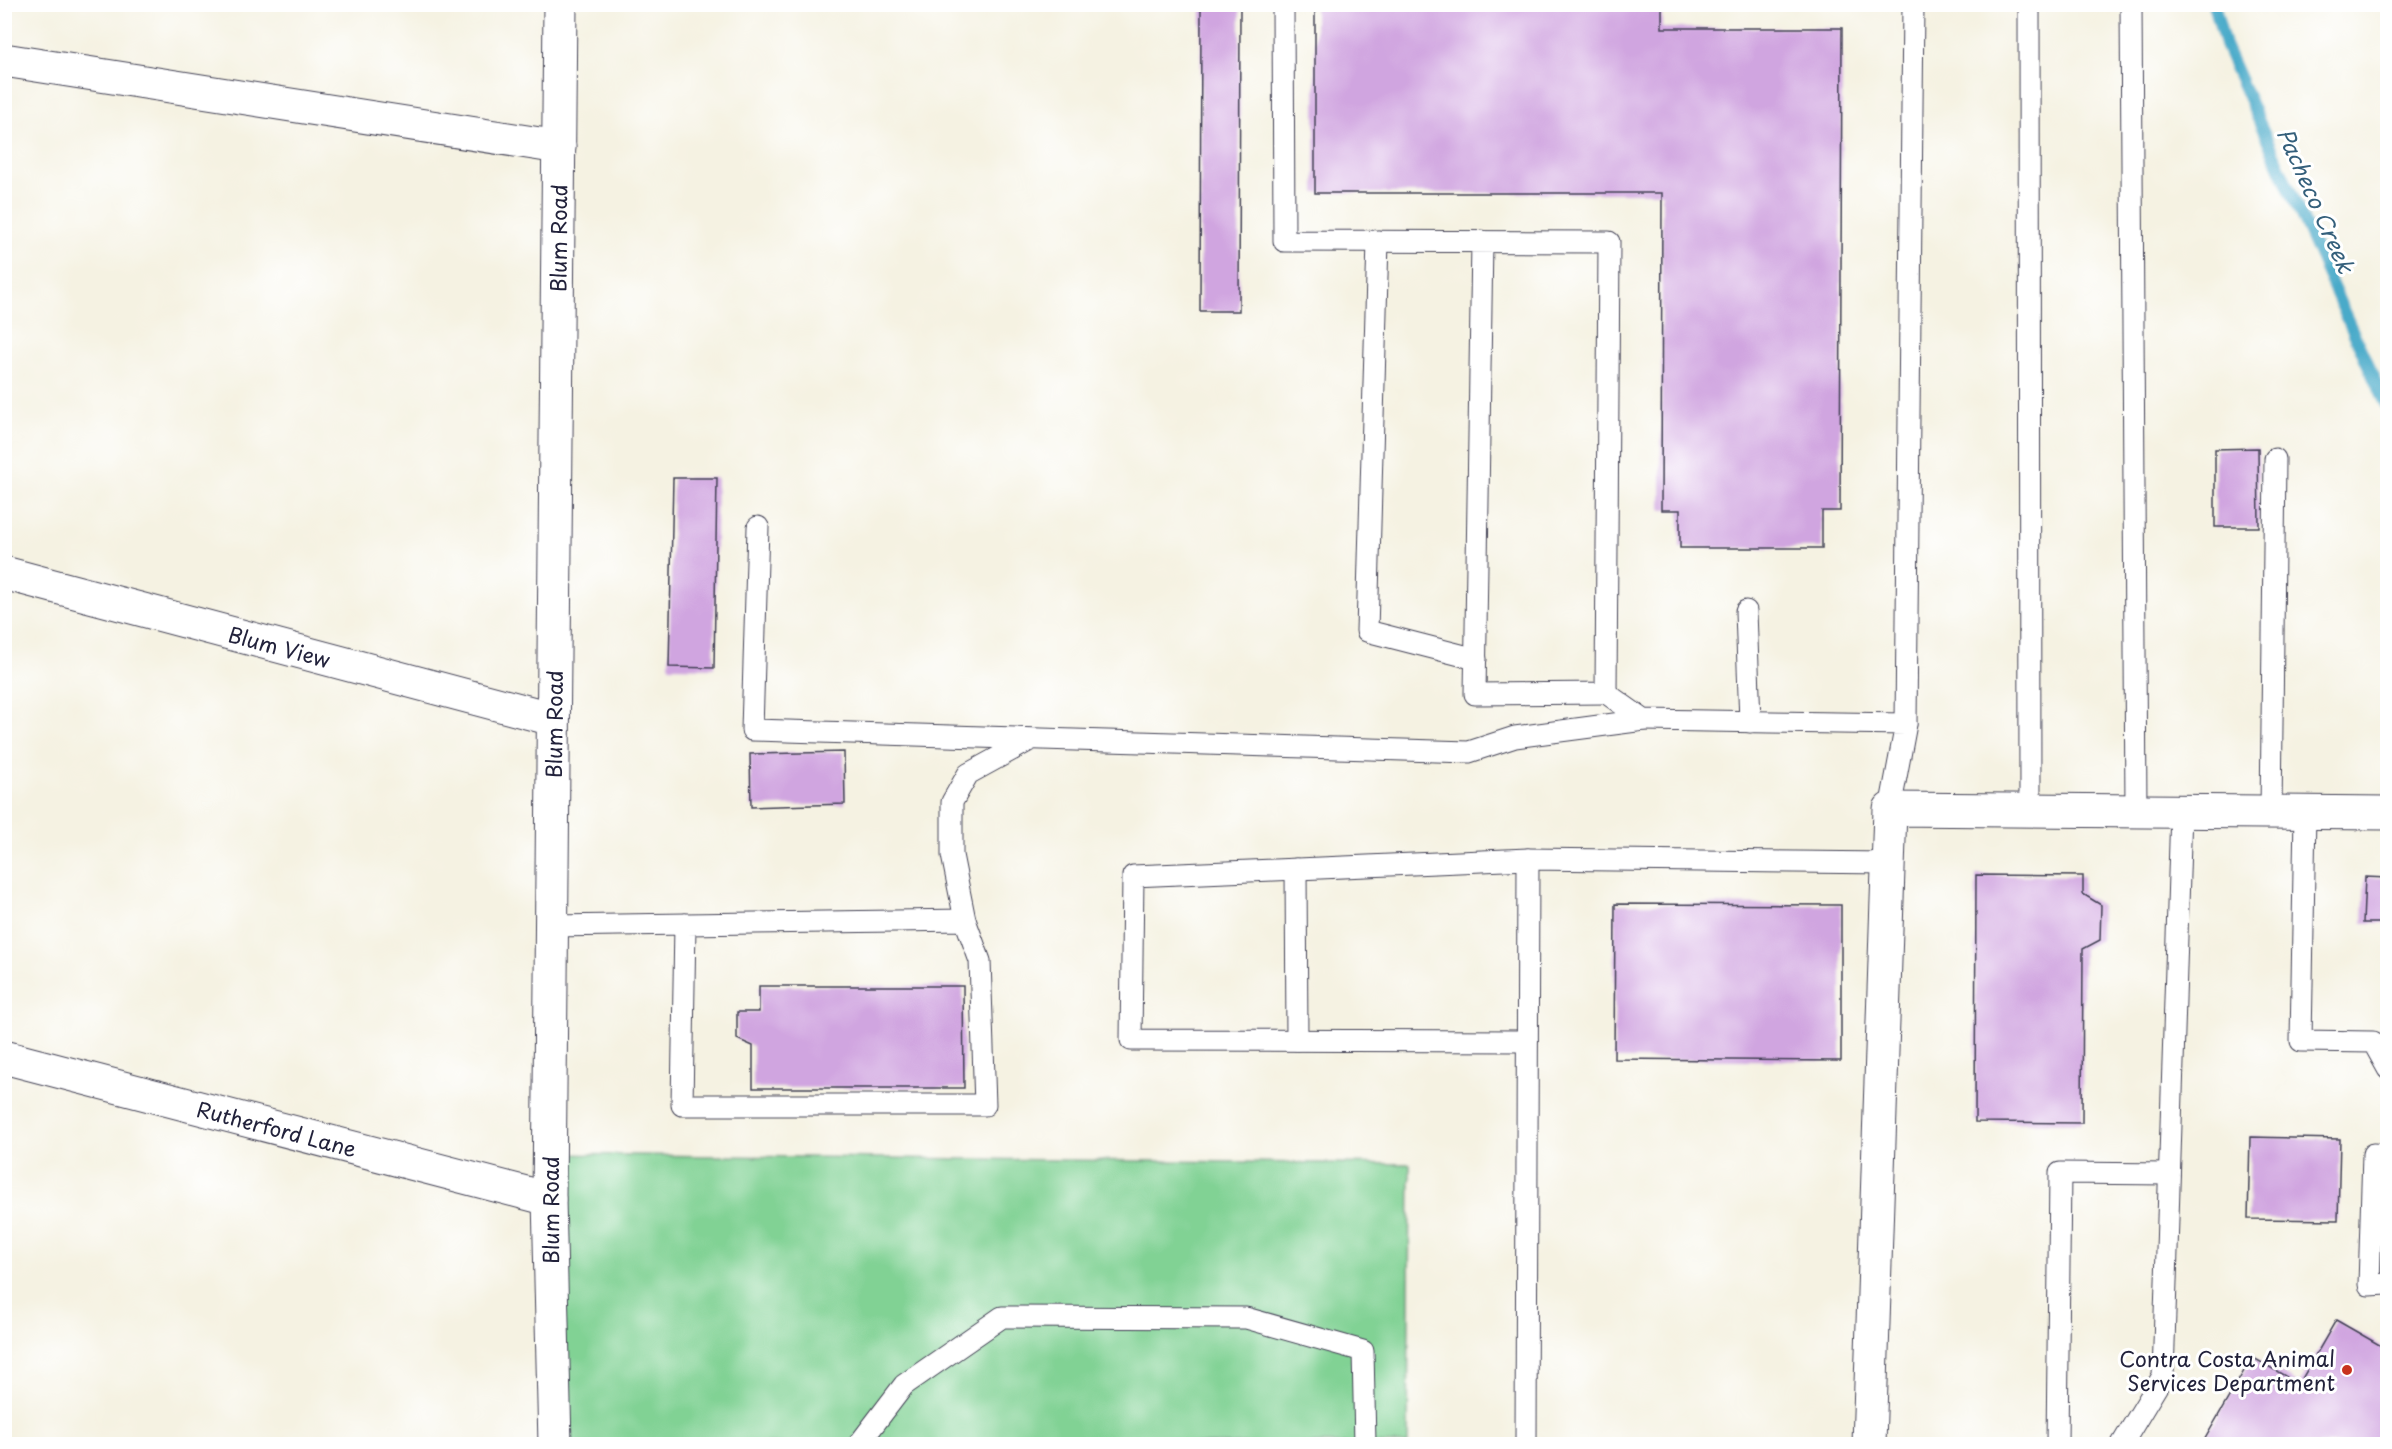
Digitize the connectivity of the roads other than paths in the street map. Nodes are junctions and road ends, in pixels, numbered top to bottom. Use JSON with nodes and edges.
{"nodes":[{"id":1,"x":560,"y":4,"type":"edge"},
{"id":2,"x":1283,"y":4,"type":"edge"},
{"id":3,"x":1913,"y":4,"type":"edge"},
{"id":4,"x":2029,"y":4,"type":"edge"},
{"id":5,"x":2131,"y":4,"type":"edge"},
{"id":6,"x":4,"y":60,"type":"edge"},
{"id":7,"x":559,"y":147,"type":"junction"},
{"id":8,"x":1378,"y":242,"type":"junction"},
{"id":9,"x":1482,"y":242,"type":"junction"},
{"id":10,"x":2275,"y":459,"type":"dead end"},
{"id":11,"x":758,"y":527,"type":"dead end"},
{"id":12,"x":4,"y":573,"type":"edge"},
{"id":13,"x":1746,"y":611,"type":"dead end"},
{"id":14,"x":1476,"y":659,"type":"junction"},
{"id":15,"x":1606,"y":693,"type":"junction"},
{"id":16,"x":553,"y":719,"type":"junction"},
{"id":17,"x":1644,"y":720,"type":"junction"},
{"id":18,"x":1750,"y":722,"type":"junction"},
{"id":19,"x":1906,"y":724,"type":"junction"},
{"id":20,"x":1030,"y":739,"type":"junction"},
{"id":21,"x":1890,"y":808,"type":"junction"},
{"id":22,"x":2030,"y":810,"type":"junction"},
{"id":23,"x":2136,"y":811,"type":"junction"},
{"id":24,"x":2181,"y":811,"type":"junction"},
{"id":25,"x":2271,"y":812,"type":"junction"},
{"id":26,"x":2305,"y":813,"type":"junction"},
{"id":27,"x":2388,"y":813,"type":"edge"},
{"id":28,"x":1528,"y":860,"type":"junction"},
{"id":29,"x":1888,"y":863,"type":"junction"},
{"id":30,"x":1296,"y":869,"type":"junction"},
{"id":31,"x":965,"y":920,"type":"junction"},
{"id":32,"x":685,"y":924,"type":"junction"},
{"id":33,"x":552,"y":926,"type":"junction"},
{"id":34,"x":1297,"y":1040,"type":"junction"},
{"id":35,"x":1527,"y":1041,"type":"junction"},
{"id":36,"x":4,"y":1057,"type":"edge"},
{"id":37,"x":2388,"y":1069,"type":"edge"},
{"id":38,"x":2388,"y":1155,"type":"edge"},
{"id":39,"x":2169,"y":1174,"type":"junction"},
{"id":40,"x":549,"y":1199,"type":"junction"},
{"id":41,"x":2388,"y":1284,"type":"edge"},
{"id":42,"x":555,"y":1444,"type":"edge"},
{"id":43,"x":859,"y":1444,"type":"edge"},
{"id":44,"x":1365,"y":1444,"type":"edge"},
{"id":45,"x":1526,"y":1444,"type":"edge"},
{"id":46,"x":1869,"y":1444,"type":"edge"},
{"id":47,"x":2057,"y":1444,"type":"edge"},
{"id":48,"x":2122,"y":1444,"type":"edge"}],
"edges":[{"from":1,"to":7,"type":"street","name":"Blum Road"},
{"from":2,"to":8,"type":"lane"},
{"from":3,"to":19,"type":"lane"},
{"from":4,"to":22,"type":"lane"},
{"from":5,"to":23,"type":"lane"},
{"from":6,"to":7,"type":"street"},
{"from":7,"to":16,"type":"street","name":"Blum Road"},
{"from":8,"to":9,"type":"lane"},
{"from":8,"to":14,"type":"lane"},
{"from":9,"to":14,"type":"lane"},
{"from":9,"to":15,"type":"lane"},
{"from":10,"to":25,"type":"lane"},
{"from":11,"to":20,"type":"lane"},
{"from":12,"to":16,"type":"street","name":"Blum View"},
{"from":13,"to":18,"type":"lane"},
{"from":14,"to":15,"type":"lane"},
{"from":15,"to":17,"type":"lane"},
{"from":16,"to":33,"type":"street","name":"Blum Road"},
{"from":17,"to":18,"type":"lane"},
{"from":17,"to":20,"type":"lane"},
{"from":18,"to":19,"type":"lane"},
{"from":19,"to":21,"type":"lane"},
{"from":20,"to":31,"type":"lane"},
{"from":21,"to":22,"type":"street"},
{"from":21,"to":29,"type":"street"},
{"from":22,"to":23,"type":"street"},
{"from":23,"to":24,"type":"street"},
{"from":24,"to":25,"type":"street"},
{"from":24,"to":39,"type":"lane"},
{"from":25,"to":26,"type":"street"},
{"from":26,"to":27,"type":"street"},
{"from":26,"to":37,"type":"lane"},
{"from":28,"to":29,"type":"lane"},
{"from":28,"to":30,"type":"lane"},
{"from":28,"to":35,"type":"lane"},
{"from":29,"to":46,"type":"street"},
{"from":30,"to":34,"type":"lane"},
{"from":30,"to":34,"type":"lane"},
{"from":31,"to":32,"type":"lane"},
{"from":31,"to":32,"type":"lane"},
{"from":32,"to":33,"type":"lane"},
{"from":33,"to":40,"type":"street","name":"Blum Road"},
{"from":34,"to":35,"type":"lane"},
{"from":35,"to":45,"type":"lane"},
{"from":36,"to":40,"type":"street","name":"Rutherford Lane"},
{"from":38,"to":41,"type":"lane"},
{"from":39,"to":47,"type":"lane"},
{"from":39,"to":48,"type":"lane"},
{"from":40,"to":42,"type":"street","name":"Blum Road"},
{"from":43,"to":44,"type":"lane"}]}
